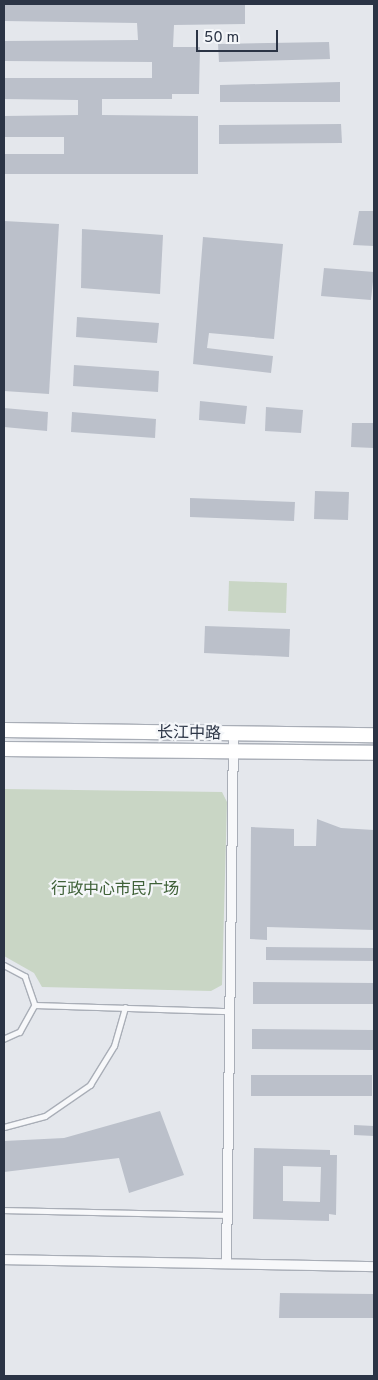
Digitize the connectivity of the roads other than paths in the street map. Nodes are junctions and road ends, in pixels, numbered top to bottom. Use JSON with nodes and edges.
{"nodes":[{"id":1,"x":4,"y":730,"type":"edge"},
{"id":2,"x":233,"y":735,"type":"junction"},
{"id":3,"x":374,"y":735,"type":"edge"},
{"id":4,"x":4,"y":749,"type":"edge"},
{"id":5,"x":233,"y":752,"type":"junction"},
{"id":6,"x":374,"y":753,"type":"edge"},
{"id":7,"x":4,"y":965,"type":"edge"},
{"id":8,"x":35,"y":1005,"type":"junction"},
{"id":9,"x":125,"y":1008,"type":"junction"},
{"id":10,"x":230,"y":1011,"type":"junction"},
{"id":11,"x":4,"y":1039,"type":"edge"},
{"id":12,"x":4,"y":1127,"type":"edge"},
{"id":13,"x":4,"y":1210,"type":"edge"},
{"id":14,"x":227,"y":1215,"type":"junction"},
{"id":15,"x":4,"y":1259,"type":"edge"},
{"id":16,"x":226,"y":1262,"type":"junction"},
{"id":17,"x":374,"y":1266,"type":"edge"}],
"edges":[{"from":1,"to":2,"type":"main road","name":"长江中路"},
{"from":2,"to":3,"type":"main road","name":"长江中路"},
{"from":2,"to":5,"type":"street"},
{"from":4,"to":5,"type":"main road","name":"长江中路"},
{"from":5,"to":6,"type":"main road","name":"长江中路"},
{"from":5,"to":10,"type":"street"},
{"from":7,"to":8,"type":"lane"},
{"from":8,"to":9,"type":"lane"},
{"from":8,"to":11,"type":"lane"},
{"from":9,"to":10,"type":"lane"},
{"from":9,"to":12,"type":"lane"},
{"from":10,"to":14,"type":"street"},
{"from":13,"to":14,"type":"lane"},
{"from":14,"to":16,"type":"street"},
{"from":15,"to":16,"type":"street"},
{"from":16,"to":17,"type":"street"}]}
